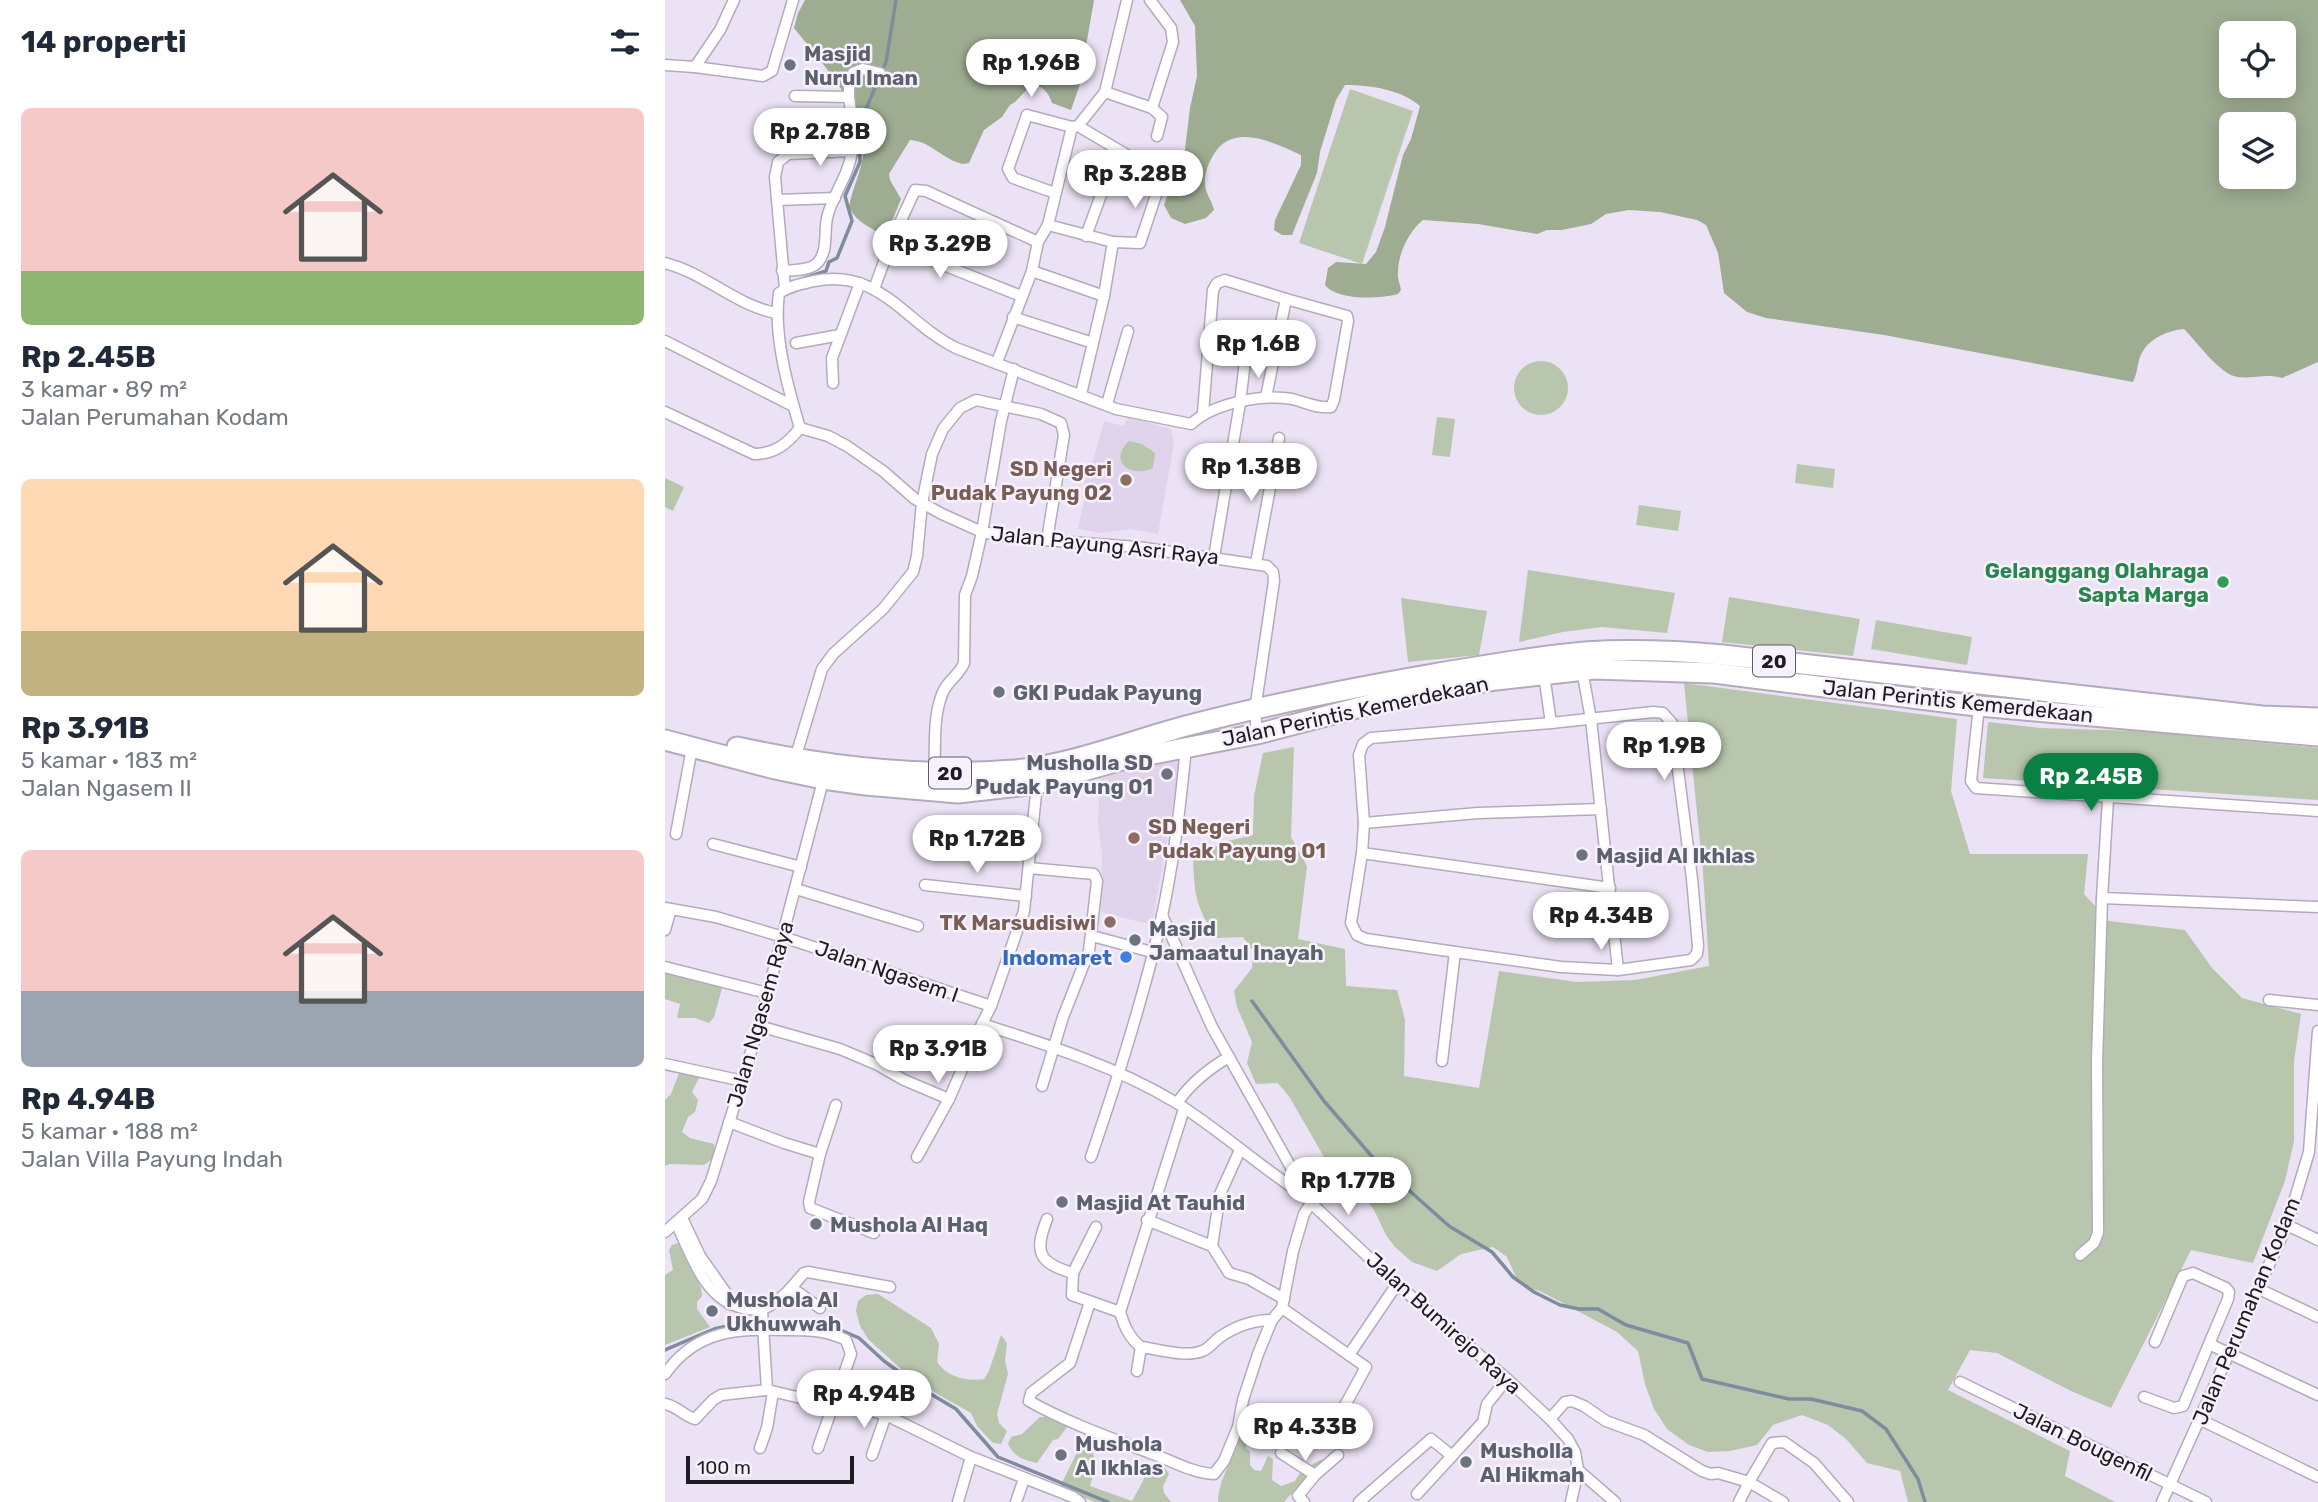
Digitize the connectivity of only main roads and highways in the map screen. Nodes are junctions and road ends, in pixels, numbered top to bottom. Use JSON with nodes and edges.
{"nodes":[{"id":1,"x":1543,"y":666,"type":"junction"},
{"id":2,"x":2318,"y":718,"type":"edge"},
{"id":3,"x":2238,"y":720,"type":"junction"},
{"id":4,"x":665,"y":728,"type":"edge"},
{"id":5,"x":2318,"y":736,"type":"edge"},
{"id":6,"x":665,"y":740,"type":"edge"},
{"id":7,"x":825,"y":771,"type":"junction"}],
"edges":[{"from":1,"to":3,"type":"highway","name":"Jalan Perintis Kemerdekaan","number":"20"},
{"from":1,"to":3,"type":"highway","name":"Jalan Perintis Kemerdekaan","number":"20"},
{"from":1,"to":7,"type":"highway","name":"Jalan Perintis Kemerdekaan","number":"20"},
{"from":1,"to":7,"type":"highway","name":"Jalan Perintis Kemerdekaan","number":"20"},
{"from":2,"to":3,"type":"highway","name":"Jalan Perintis Kemerdekaan","number":"20"},
{"from":3,"to":5,"type":"highway","name":"Jalan Perintis Kemerdekaan","number":"20"},
{"from":4,"to":7,"type":"highway","name":"Jalan Perintis Kemerdekaan","number":"20"},
{"from":6,"to":7,"type":"highway","name":"Jalan Perintis Kemerdekaan","number":"20"}]}
